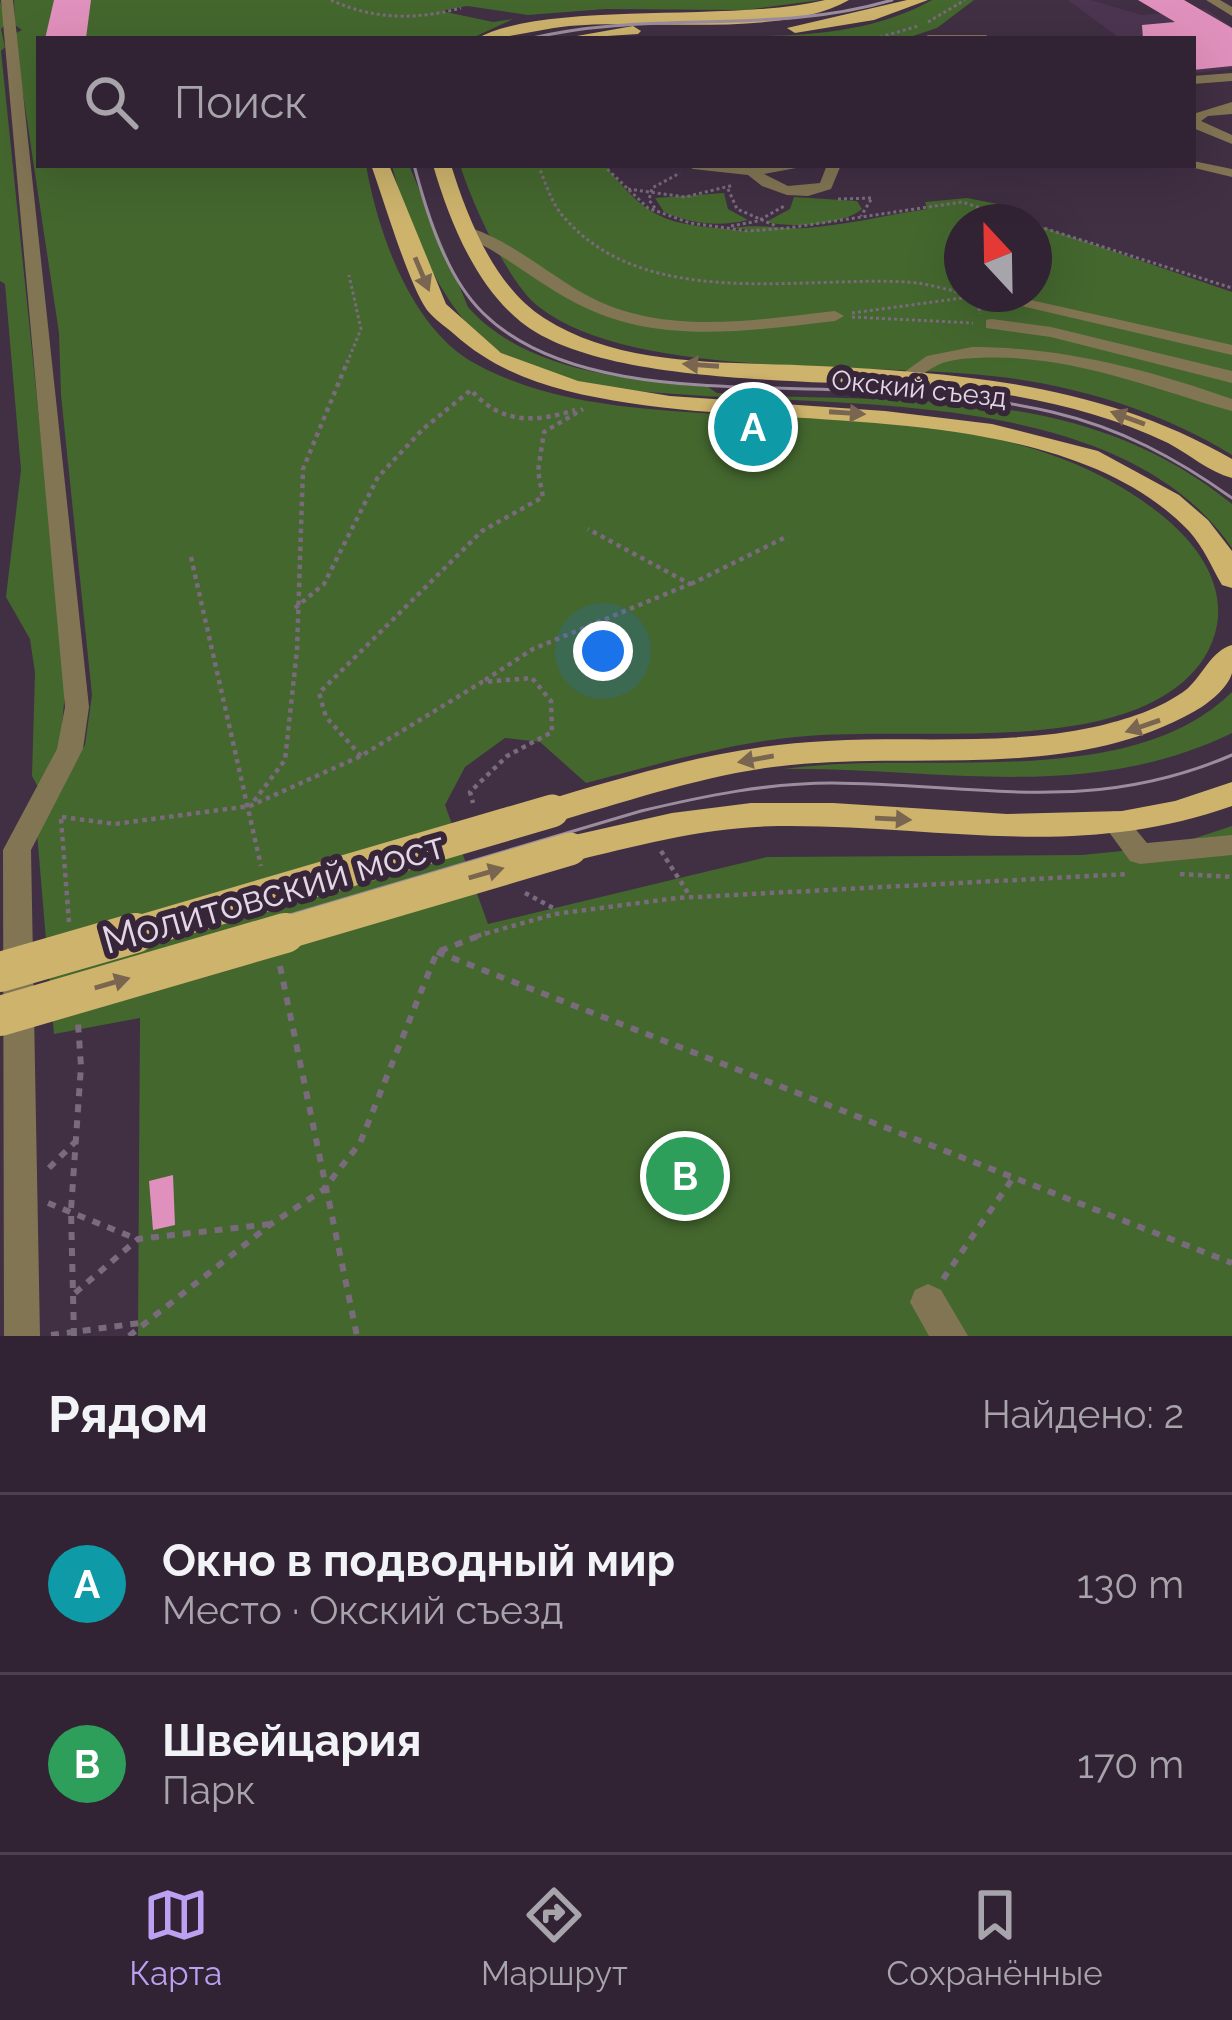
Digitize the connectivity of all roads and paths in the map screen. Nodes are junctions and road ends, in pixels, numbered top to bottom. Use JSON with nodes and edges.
{"nodes":[{"id":1,"x":7,"y":0,"type":"edge"},
{"id":2,"x":331,"y":0,"type":"edge"},
{"id":3,"x":921,"y":0,"type":"edge"},
{"id":4,"x":964,"y":0,"type":"edge"},
{"id":5,"x":1212,"y":0,"type":"edge"},
{"id":6,"x":832,"y":2,"type":"edge"},
{"id":7,"x":461,"y":8,"type":"dead end"},
{"id":8,"x":1232,"y":12,"type":"edge"},
{"id":9,"x":492,"y":36,"type":"edge"},
{"id":10,"x":592,"y":36,"type":"edge"},
{"id":11,"x":883,"y":36,"type":"edge"},
{"id":12,"x":1230,"y":79,"type":"edge"},
{"id":13,"x":1196,"y":80,"type":"edge"},
{"id":14,"x":1232,"y":110,"type":"edge"},
{"id":15,"x":1196,"y":118,"type":"edge"},
{"id":16,"x":1196,"y":123,"type":"edge"},
{"id":17,"x":1232,"y":140,"type":"edge"},
{"id":18,"x":1196,"y":167,"type":"edge"},
{"id":19,"x":381,"y":168,"type":"edge"},
{"id":20,"x":443,"y":168,"type":"edge"},
{"id":21,"x":539,"y":168,"type":"edge"},
{"id":22,"x":606,"y":168,"type":"edge"},
{"id":23,"x":789,"y":168,"type":"edge"},
{"id":24,"x":832,"y":168,"type":"edge"},
{"id":25,"x":689,"y":169,"type":"edge"},
{"id":26,"x":748,"y":176,"type":"junction"},
{"id":27,"x":1228,"y":176,"type":"edge"},
{"id":28,"x":623,"y":188,"type":"junction"},
{"id":29,"x":728,"y":188,"type":"junction"},
{"id":30,"x":790,"y":194,"type":"dead end"},
{"id":31,"x":650,"y":195,"type":"junction"},
{"id":32,"x":658,"y":213,"type":"junction"},
{"id":33,"x":758,"y":221,"type":"junction"},
{"id":34,"x":719,"y":228,"type":"junction"},
{"id":35,"x":788,"y":228,"type":"junction"},
{"id":36,"x":471,"y":233,"type":"junction"},
{"id":37,"x":349,"y":275,"type":"dead end"},
{"id":38,"x":944,"y":288,"type":"edge"},
{"id":39,"x":1232,"y":288,"type":"edge"},
{"id":40,"x":944,"y":301,"type":"edge"},
{"id":41,"x":1052,"y":308,"type":"edge"},
{"id":42,"x":980,"y":312,"type":"edge"},
{"id":43,"x":835,"y":316,"type":"junction"},
{"id":44,"x":992,"y":324,"type":"junction"},
{"id":45,"x":1232,"y":350,"type":"edge"},
{"id":46,"x":1232,"y":377,"type":"edge"},
{"id":47,"x":904,"y":378,"type":"junction"},
{"id":48,"x":1232,"y":405,"type":"edge"},
{"id":49,"x":1232,"y":470,"type":"edge"},
{"id":50,"x":588,"y":529,"type":"dead end"},
{"id":51,"x":788,"y":536,"type":"dead end"},
{"id":52,"x":1232,"y":579,"type":"edge"},
{"id":53,"x":689,"y":584,"type":"junction"},
{"id":54,"x":295,"y":608,"type":"junction"},
{"id":55,"x":1232,"y":655,"type":"edge"},
{"id":56,"x":453,"y":701,"type":"junction"},
{"id":57,"x":552,"y":732,"type":"dead end"},
{"id":58,"x":361,"y":756,"type":"junction"},
{"id":59,"x":1232,"y":794,"type":"edge"},
{"id":60,"x":250,"y":806,"type":"junction"},
{"id":61,"x":50,"y":809,"type":"junction"},
{"id":62,"x":1114,"y":821,"type":"junction"},
{"id":63,"x":656,"y":845,"type":"dead end"},
{"id":64,"x":1232,"y":845,"type":"edge"},
{"id":65,"x":1134,"y":874,"type":"dead end"},
{"id":66,"x":690,"y":896,"type":"junction"},
{"id":67,"x":70,"y":930,"type":"dead end"},
{"id":68,"x":437,"y":952,"type":"junction"},
{"id":69,"x":0,"y":972,"type":"edge"},
{"id":70,"x":0,"y":1016,"type":"edge"},
{"id":71,"x":77,"y":1021,"type":"dead end"},
{"id":72,"x":1015,"y":1175,"type":"junction"},
{"id":73,"x":22,"y":1195,"type":"junction"},
{"id":74,"x":71,"y":1210,"type":"junction"},
{"id":75,"x":271,"y":1224,"type":"junction"},
{"id":76,"x":137,"y":1239,"type":"junction"},
{"id":77,"x":1232,"y":1263,"type":"edge"},
{"id":78,"x":73,"y":1294,"type":"junction"},
{"id":79,"x":928,"y":1302,"type":"joint"},
{"id":80,"x":146,"y":1322,"type":"junction"},
{"id":81,"x":74,"y":1335,"type":"edge"},
{"id":82,"x":22,"y":1336,"type":"edge"},
{"id":83,"x":45,"y":1336,"type":"edge"},
{"id":84,"x":129,"y":1336,"type":"edge"},
{"id":85,"x":950,"y":1336,"type":"edge"}],
"edges":[{"from":1,"to":61,"type":"street"},
{"from":2,"to":7,"type":"path"},
{"from":3,"to":10,"type":"main road"},
{"from":4,"to":11,"type":"path"},
{"from":5,"to":8,"type":"street"},
{"from":6,"to":9,"type":"main road"},
{"from":12,"to":13,"type":"street"},
{"from":14,"to":15,"type":"street"},
{"from":16,"to":17,"type":"street"},
{"from":18,"to":27,"type":"street"},
{"from":19,"to":52,"type":"main road","name":"Окский съезд","one_way":true},
{"from":20,"to":36,"type":"main road","name":"Окский съезд"},
{"from":21,"to":38,"type":"path"},
{"from":22,"to":28,"type":"path"},
{"from":23,"to":26,"type":"street"},
{"from":24,"to":26,"type":"street"},
{"from":25,"to":26,"type":"street"},
{"from":25,"to":31,"type":"path"},
{"from":26,"to":29,"type":"path"},
{"from":28,"to":31,"type":"path"},
{"from":28,"to":32,"type":"path"},
{"from":29,"to":31,"type":"path"},
{"from":29,"to":33,"type":"path"},
{"from":30,"to":33,"type":"path"},
{"from":31,"to":32,"type":"path"},
{"from":32,"to":34,"type":"path"},
{"from":33,"to":34,"type":"path"},
{"from":33,"to":35,"type":"path"},
{"from":34,"to":35,"type":"path"},
{"from":35,"to":39,"type":"path"},
{"from":36,"to":43,"type":"street"},
{"from":47,"to":36,"type":"main road","name":"Окский съезд","one_way":true},
{"from":37,"to":54,"type":"path"},
{"from":40,"to":43,"type":"path"},
{"from":41,"to":45,"type":"street"},
{"from":42,"to":44,"type":"path"},
{"from":43,"to":44,"type":"path"},
{"from":44,"to":46,"type":"street"},
{"from":47,"to":48,"type":"street"},
{"from":49,"to":47,"type":"main road","name":"Окский съезд","one_way":true},
{"from":50,"to":53,"type":"path"},
{"from":51,"to":53,"type":"path"},
{"from":53,"to":56,"type":"path"},
{"from":54,"to":58,"type":"path"},
{"from":54,"to":60,"type":"path"},
{"from":55,"to":69,"type":"main road","name":"Молитовский мост","one_way":true,"bridge":true},
{"from":56,"to":57,"type":"path"},
{"from":56,"to":58,"type":"path"},
{"from":58,"to":60,"type":"path"},
{"from":59,"to":62,"type":"main road"},
{"from":60,"to":61,"type":"path"},
{"from":61,"to":67,"type":"path"},
{"from":61,"to":73,"type":"street"},
{"from":62,"to":64,"type":"street"},
{"from":70,"to":62,"type":"main road","name":"Молитовский мост","one_way":true,"bridge":true},
{"from":63,"to":66,"type":"path"},
{"from":65,"to":66,"type":"path"},
{"from":66,"to":68,"type":"path"},
{"from":68,"to":72,"type":"path"},
{"from":68,"to":75,"type":"path"},
{"from":71,"to":74,"type":"path"},
{"from":72,"to":77,"type":"path"},
{"from":72,"to":79,"type":"path"},
{"from":73,"to":74,"type":"path"},
{"from":73,"to":82,"type":"street"},
{"from":74,"to":76,"type":"path"},
{"from":74,"to":78,"type":"path"},
{"from":75,"to":76,"type":"path"},
{"from":75,"to":80,"type":"path"},
{"from":76,"to":78,"type":"path"},
{"from":78,"to":81,"type":"path"},
{"from":79,"to":85,"type":"street"},
{"from":80,"to":81,"type":"path"},
{"from":80,"to":84,"type":"path"},
{"from":81,"to":83,"type":"path"}]}
